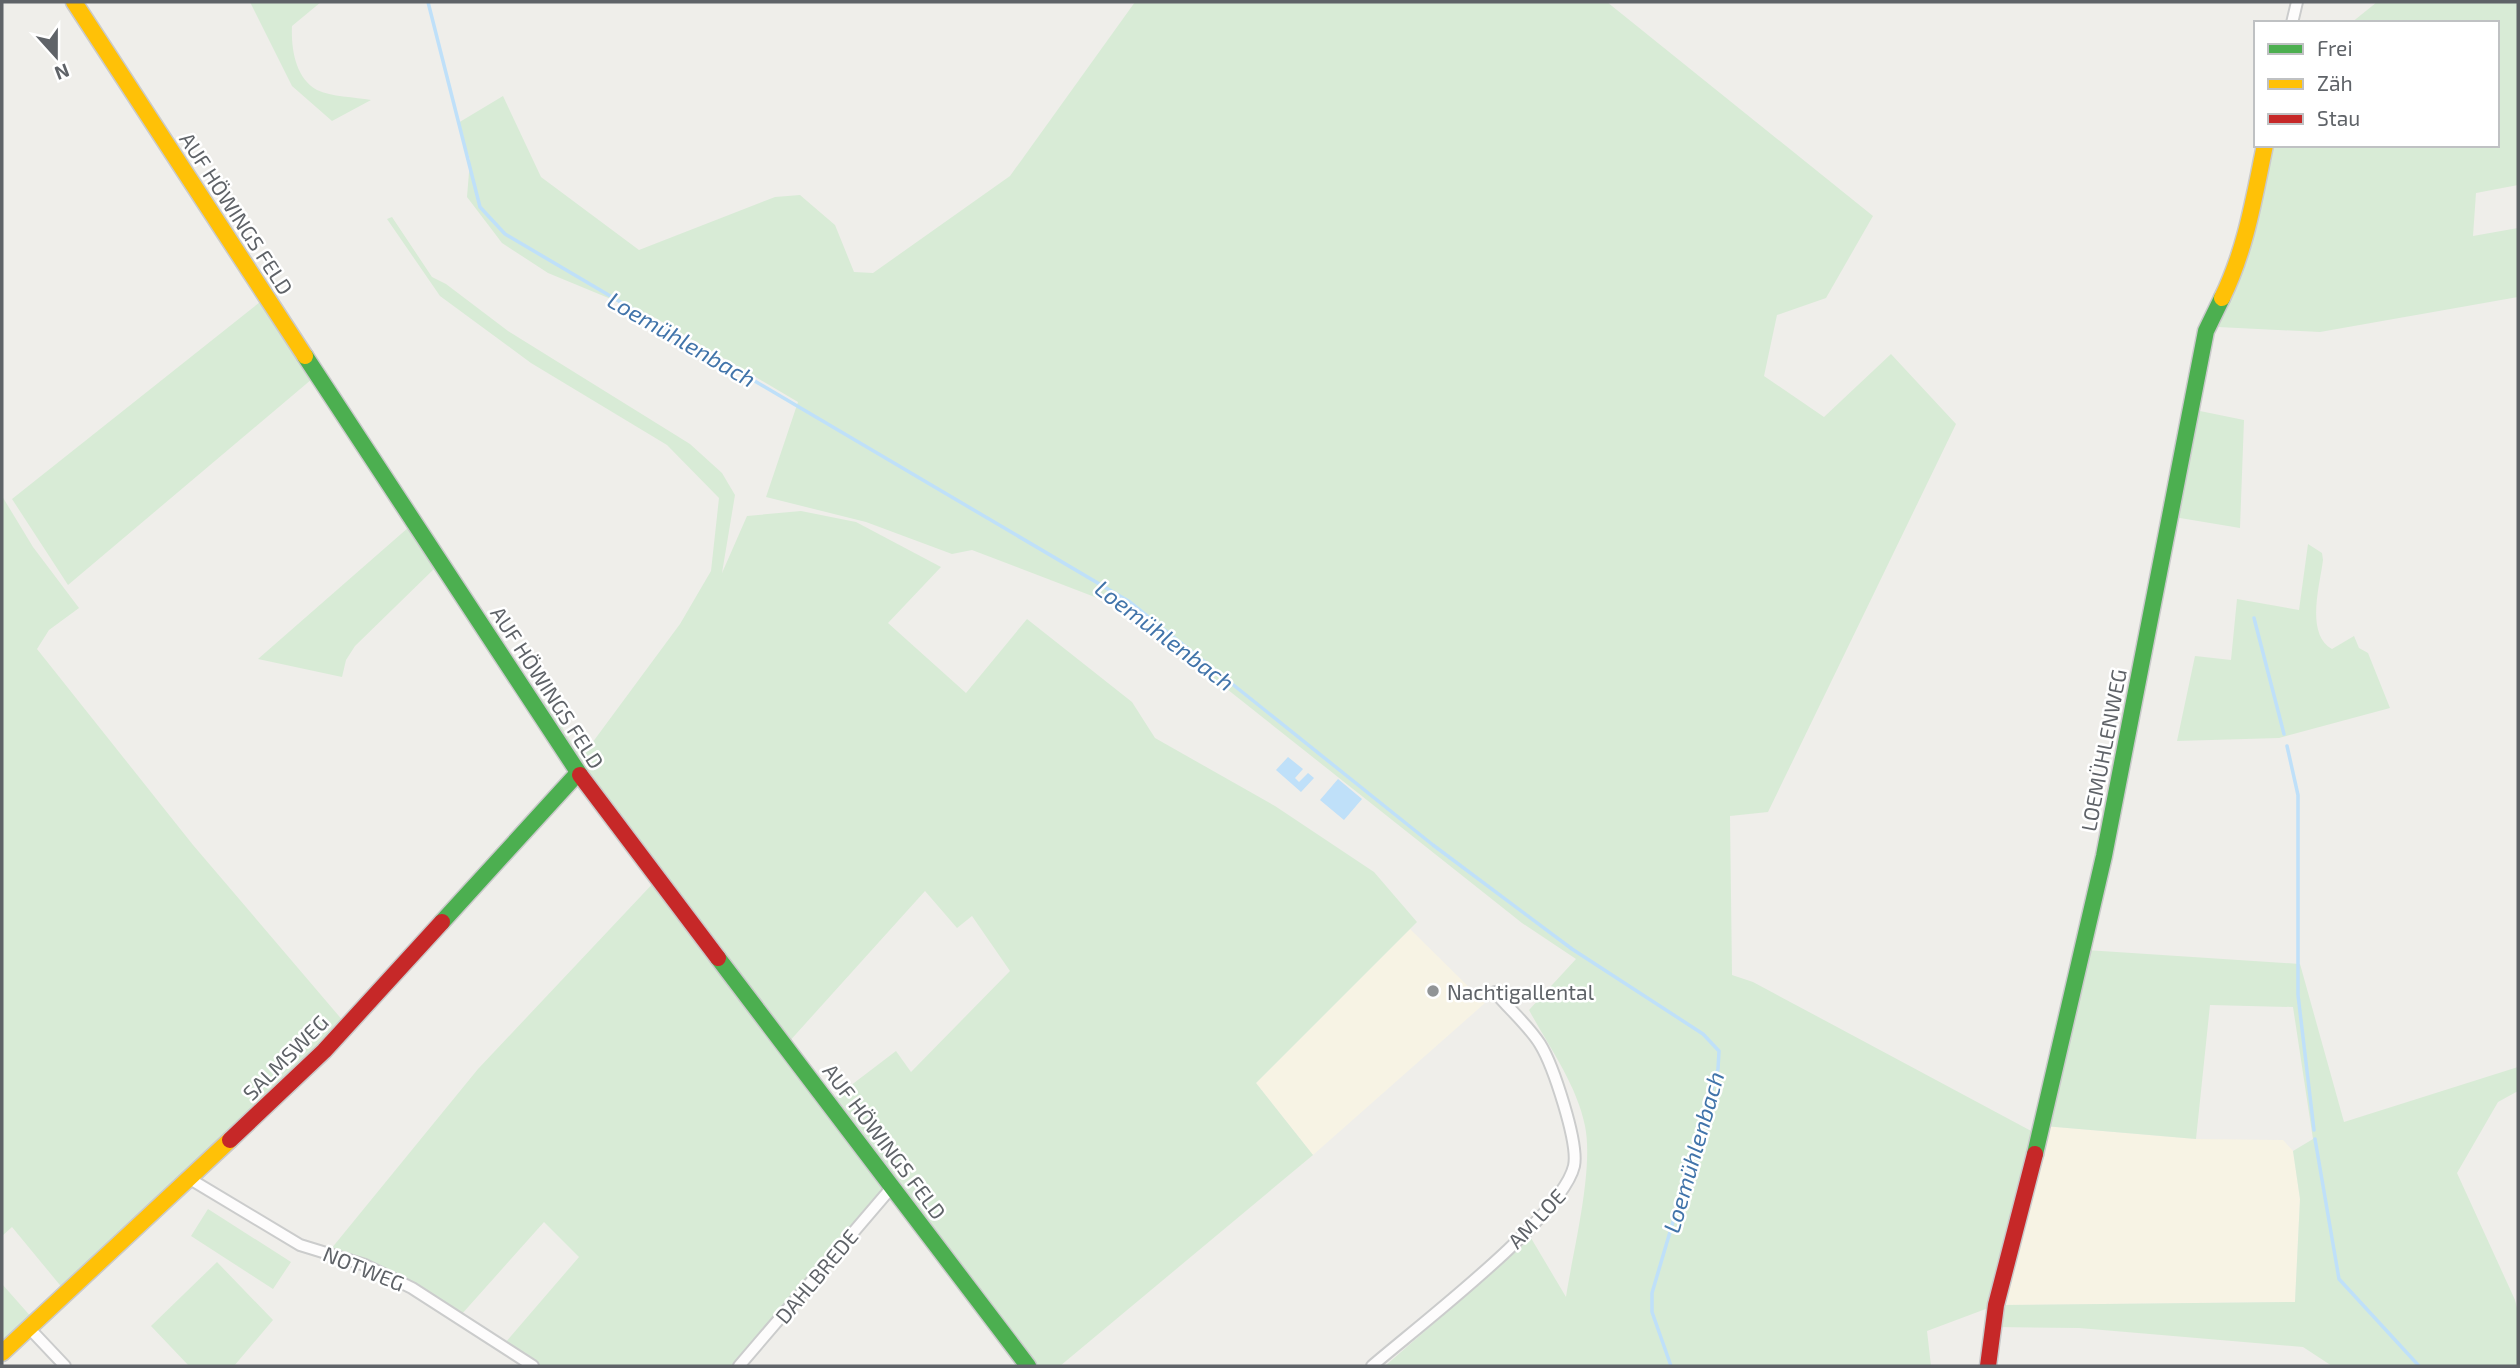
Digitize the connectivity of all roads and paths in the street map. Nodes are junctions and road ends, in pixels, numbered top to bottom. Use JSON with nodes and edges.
{"nodes":[{"id":1,"x":74,"y":2,"type":"edge"},
{"id":2,"x":2297,"y":2,"type":"edge"},
{"id":3,"x":2292,"y":21,"type":"edge"},
{"id":4,"x":2264,"y":147,"type":"edge"},
{"id":5,"x":578,"y":773,"type":"junction"},
{"id":6,"x":1495,"y":992,"type":"dead end"},
{"id":7,"x":190,"y":1179,"type":"junction"},
{"id":8,"x":892,"y":1187,"type":"junction"},
{"id":9,"x":30,"y":1329,"type":"junction"},
{"id":10,"x":2,"y":1353,"type":"edge"},
{"id":11,"x":65,"y":1366,"type":"edge"},
{"id":12,"x":533,"y":1366,"type":"edge"},
{"id":13,"x":739,"y":1366,"type":"edge"},
{"id":14,"x":1028,"y":1366,"type":"edge"},
{"id":15,"x":1371,"y":1366,"type":"edge"},
{"id":16,"x":1988,"y":1366,"type":"edge"}],
"edges":[{"from":1,"to":5,"type":"street","name":"AUF HÖWINGS FELD"},
{"from":2,"to":3,"type":"street"},
{"from":4,"to":16,"type":"street","name":"LOEMÜHLENWEG"},
{"from":5,"to":7,"type":"street","name":"SALMSWEG"},
{"from":5,"to":8,"type":"street","name":"AUF HÖWINGS FELD"},
{"from":6,"to":15,"type":"street","name":"AM LOE"},
{"from":7,"to":9,"type":"street","name":"SALMSWEG"},
{"from":7,"to":12,"type":"street","name":"NOTWEG"},
{"from":8,"to":13,"type":"street","name":"DAHLBREDE"},
{"from":8,"to":14,"type":"street","name":"AUF HÖWINGS FELD"},
{"from":9,"to":10,"type":"street","name":"SALMSWEG"},
{"from":9,"to":11,"type":"street"}]}
